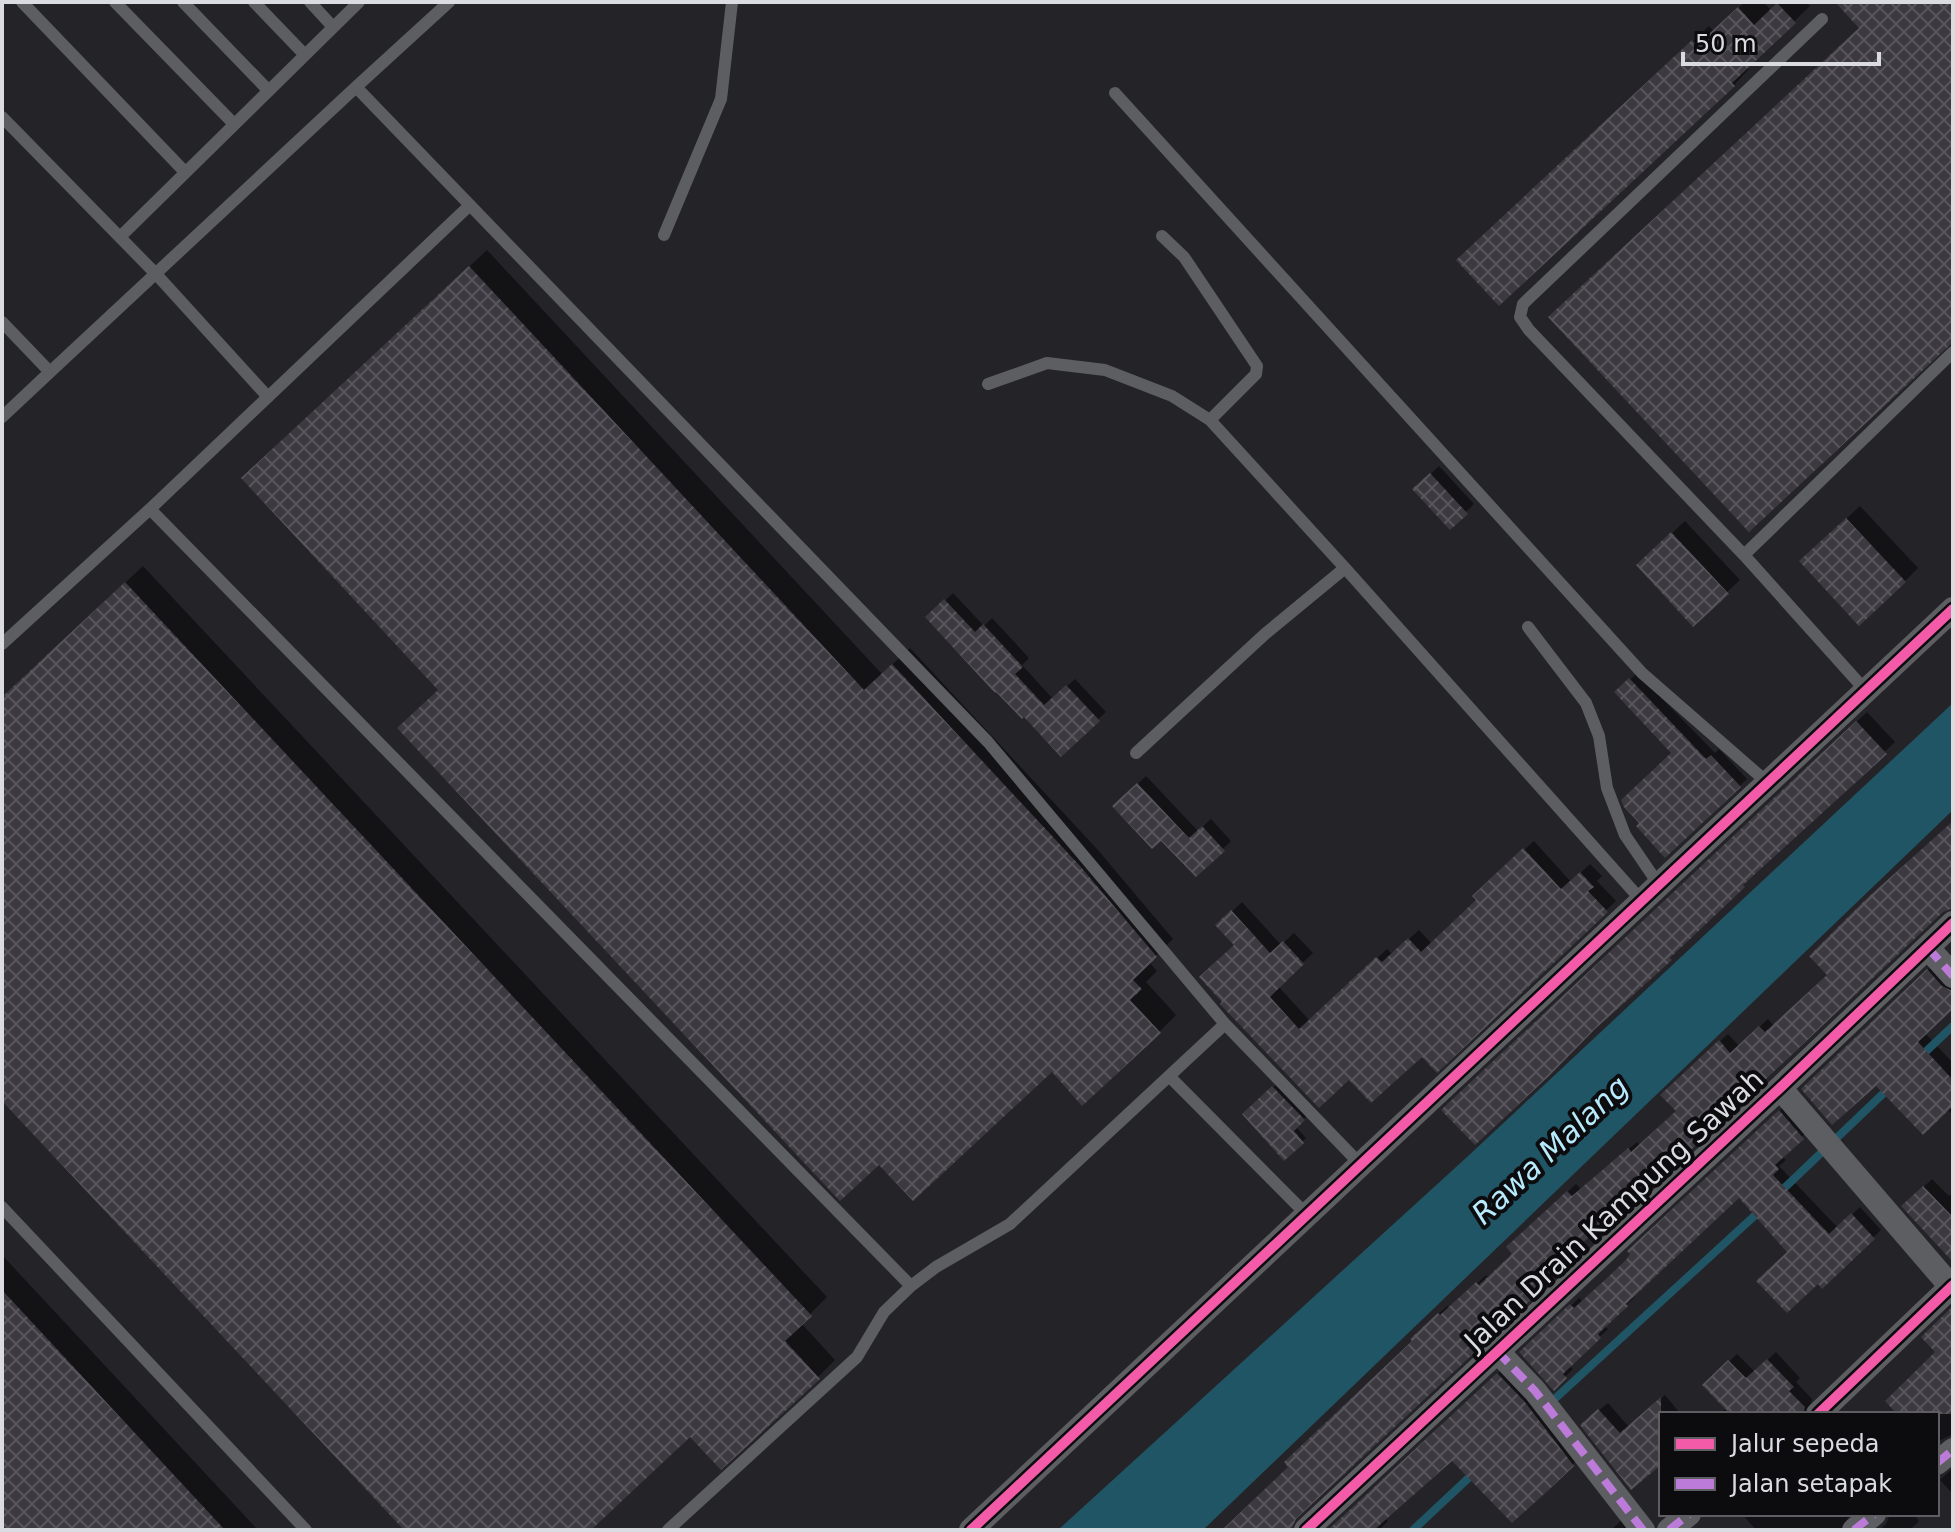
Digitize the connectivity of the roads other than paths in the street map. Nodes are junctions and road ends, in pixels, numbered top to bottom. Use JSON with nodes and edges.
{"nodes":[{"id":1,"x":22,"y":2,"type":"edge"},
{"id":2,"x":115,"y":2,"type":"edge"},
{"id":3,"x":183,"y":2,"type":"edge"},
{"id":4,"x":254,"y":2,"type":"edge"},
{"id":5,"x":310,"y":2,"type":"edge"},
{"id":6,"x":359,"y":2,"type":"edge"},
{"id":7,"x":449,"y":2,"type":"edge"},
{"id":8,"x":732,"y":2,"type":"edge"},
{"id":9,"x":1822,"y":19,"type":"dead end"},
{"id":10,"x":333,"y":27,"type":"junction"},
{"id":11,"x":304,"y":54,"type":"junction"},
{"id":12,"x":356,"y":87,"type":"junction"},
{"id":13,"x":268,"y":90,"type":"junction"},
{"id":14,"x":1115,"y":93,"type":"dead end"},
{"id":15,"x":2,"y":117,"type":"edge"},
{"id":16,"x":234,"y":124,"type":"junction"},
{"id":17,"x":185,"y":172,"type":"junction"},
{"id":18,"x":470,"y":205,"type":"junction"},
{"id":19,"x":664,"y":235,"type":"dead end"},
{"id":20,"x":1162,"y":236,"type":"dead end"},
{"id":21,"x":120,"y":237,"type":"junction"},
{"id":22,"x":156,"y":274,"type":"junction"},
{"id":23,"x":2,"y":322,"type":"edge"},
{"id":24,"x":1953,"y":352,"type":"edge"},
{"id":25,"x":50,"y":372,"type":"junction"},
{"id":26,"x":988,"y":384,"type":"dead end"},
{"id":27,"x":268,"y":397,"type":"junction"},
{"id":28,"x":2,"y":417,"type":"edge"},
{"id":29,"x":1210,"y":420,"type":"junction"},
{"id":30,"x":150,"y":509,"type":"junction"},
{"id":31,"x":1744,"y":555,"type":"junction"},
{"id":32,"x":1345,"y":568,"type":"junction"},
{"id":33,"x":1953,"y":609,"type":"edge"},
{"id":34,"x":1528,"y":627,"type":"dead end"},
{"id":35,"x":2,"y":644,"type":"edge"},
{"id":36,"x":1866,"y":691,"type":"junction"},
{"id":37,"x":1136,"y":753,"type":"dead end"},
{"id":38,"x":1768,"y":783,"type":"junction"},
{"id":39,"x":1650,"y":893,"type":"junction"},
{"id":40,"x":1953,"y":923,"type":"edge"},
{"id":41,"x":1928,"y":948,"type":"junction"},
{"id":42,"x":1953,"y":976,"type":"edge"},
{"id":43,"x":1225,"y":1024,"type":"junction"},
{"id":44,"x":1169,"y":1076,"type":"junction"},
{"id":45,"x":1780,"y":1088,"type":"junction"},
{"id":46,"x":1362,"y":1166,"type":"junction"},
{"id":47,"x":2,"y":1207,"type":"edge"},
{"id":48,"x":1308,"y":1216,"type":"junction"},
{"id":49,"x":911,"y":1286,"type":"junction"},
{"id":50,"x":1952,"y":1287,"type":"edge"},
{"id":51,"x":1497,"y":1351,"type":"junction"},
{"id":52,"x":1820,"y":1412,"type":"edge"},
{"id":53,"x":1686,"y":1516,"type":"edge"},
{"id":54,"x":1872,"y":1516,"type":"edge"},
{"id":55,"x":306,"y":1530,"type":"edge"},
{"id":56,"x":668,"y":1530,"type":"edge"},
{"id":57,"x":971,"y":1530,"type":"edge"},
{"id":58,"x":1306,"y":1530,"type":"edge"},
{"id":59,"x":1643,"y":1530,"type":"edge"},
{"id":60,"x":1669,"y":1530,"type":"edge"},
{"id":61,"x":1854,"y":1530,"type":"edge"}],
"edges":[{"from":1,"to":17,"type":"lane"},
{"from":2,"to":16,"type":"lane"},
{"from":3,"to":13,"type":"lane"},
{"from":4,"to":11,"type":"lane"},
{"from":5,"to":10,"type":"lane"},
{"from":6,"to":10,"type":"lane"},
{"from":7,"to":12,"type":"lane"},
{"from":8,"to":19,"type":"lane"},
{"from":9,"to":31,"type":"lane"},
{"from":10,"to":11,"type":"lane"},
{"from":11,"to":13,"type":"lane"},
{"from":12,"to":18,"type":"lane"},
{"from":12,"to":22,"type":"lane"},
{"from":13,"to":16,"type":"lane"},
{"from":14,"to":38,"type":"lane"},
{"from":15,"to":21,"type":"lane"},
{"from":16,"to":17,"type":"lane"},
{"from":17,"to":21,"type":"lane"},
{"from":18,"to":27,"type":"lane"},
{"from":18,"to":43,"type":"lane"},
{"from":20,"to":29,"type":"lane"},
{"from":21,"to":22,"type":"lane"},
{"from":22,"to":25,"type":"lane"},
{"from":22,"to":27,"type":"lane"},
{"from":23,"to":25,"type":"lane"},
{"from":24,"to":31,"type":"lane"},
{"from":25,"to":28,"type":"lane"},
{"from":26,"to":29,"type":"lane"},
{"from":27,"to":30,"type":"lane"},
{"from":29,"to":32,"type":"lane"},
{"from":30,"to":35,"type":"lane"},
{"from":30,"to":49,"type":"lane"},
{"from":31,"to":36,"type":"lane"},
{"from":32,"to":37,"type":"lane"},
{"from":32,"to":39,"type":"lane"},
{"from":33,"to":36,"type":"street"},
{"from":34,"to":39,"type":"lane"},
{"from":36,"to":38,"type":"street"},
{"from":38,"to":39,"type":"street"},
{"from":39,"to":46,"type":"street"},
{"from":40,"to":41,"type":"street","name":"Jalan Drain Kampung Sawah"},
{"from":41,"to":42,"type":"street"},
{"from":41,"to":45,"type":"street","name":"Jalan Drain Kampung Sawah"},
{"from":43,"to":44,"type":"lane"},
{"from":43,"to":46,"type":"lane"},
{"from":44,"to":48,"type":"lane"},
{"from":44,"to":49,"type":"lane"},
{"from":45,"to":50,"type":"street"},
{"from":45,"to":51,"type":"street","name":"Jalan Drain Kampung Sawah"},
{"from":46,"to":48,"type":"street"},
{"from":47,"to":55,"type":"lane"},
{"from":48,"to":57,"type":"street"},
{"from":49,"to":56,"type":"lane"},
{"from":50,"to":52,"type":"street"},
{"from":51,"to":58,"type":"street","name":"Jalan Drain Kampung Sawah"},
{"from":51,"to":59,"type":"street"},
{"from":53,"to":60,"type":"street"},
{"from":54,"to":61,"type":"street"}]}
